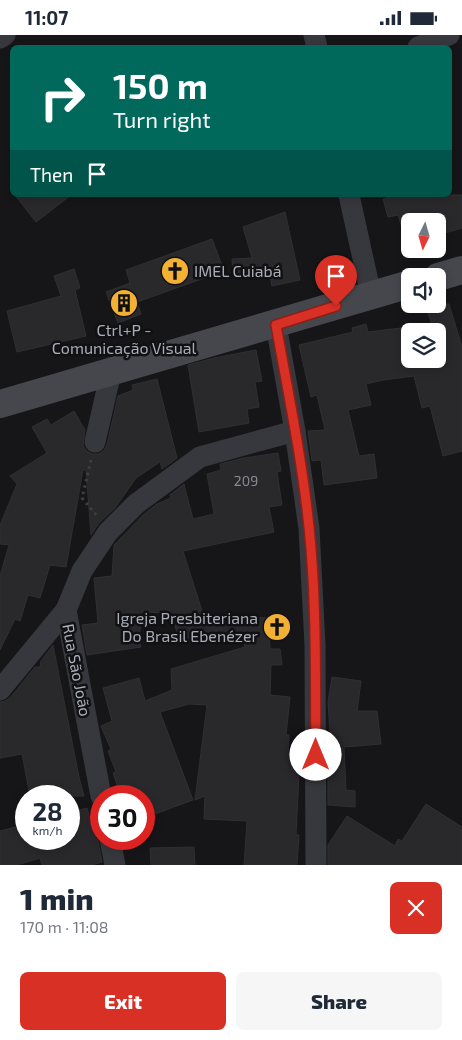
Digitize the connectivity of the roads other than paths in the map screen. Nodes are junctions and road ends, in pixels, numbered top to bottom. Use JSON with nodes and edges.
{"nodes":[{"id":1,"x":5,"y":35,"type":"edge"},
{"id":2,"x":449,"y":35,"type":"edge"},
{"id":3,"x":0,"y":38,"type":"edge"},
{"id":4,"x":423,"y":45,"type":"edge"},
{"id":5,"x":349,"y":197,"type":"edge"},
{"id":6,"x":462,"y":271,"type":"edge"},
{"id":7,"x":446,"y":275,"type":"edge"},
{"id":8,"x":401,"y":287,"type":"edge"},
{"id":9,"x":372,"y":295,"type":"junction"},
{"id":10,"x":276,"y":325,"type":"junction"},
{"id":11,"x":111,"y":372,"type":"junction"},
{"id":12,"x":0,"y":404,"type":"edge"},
{"id":13,"x":295,"y":431,"type":"junction"},
{"id":14,"x":95,"y":442,"type":"road end"},
{"id":15,"x":66,"y":610,"type":"junction"},
{"id":16,"x":0,"y":690,"type":"edge"},
{"id":17,"x":100,"y":785,"type":"edge"},
{"id":18,"x":112,"y":850,"type":"edge"},
{"id":19,"x":115,"y":865,"type":"edge"},
{"id":20,"x":316,"y":865,"type":"edge"}],
"edges":[{"from":1,"to":3,"type":"street"},
{"from":2,"to":4,"type":"street"},
{"from":5,"to":9,"type":"street"},
{"from":6,"to":7,"type":"main road"},
{"from":8,"to":9,"type":"main road"},
{"from":9,"to":10,"type":"main road"},
{"from":10,"to":11,"type":"main road"},
{"from":10,"to":13,"type":"street"},
{"from":11,"to":12,"type":"main road"},
{"from":11,"to":14,"type":"street"},
{"from":13,"to":15,"type":"street","name":"Rua São João"},
{"from":13,"to":20,"type":"street"},
{"from":15,"to":16,"type":"street"},
{"from":15,"to":17,"type":"street","name":"Rua São João"},
{"from":18,"to":19,"type":"street"}]}
